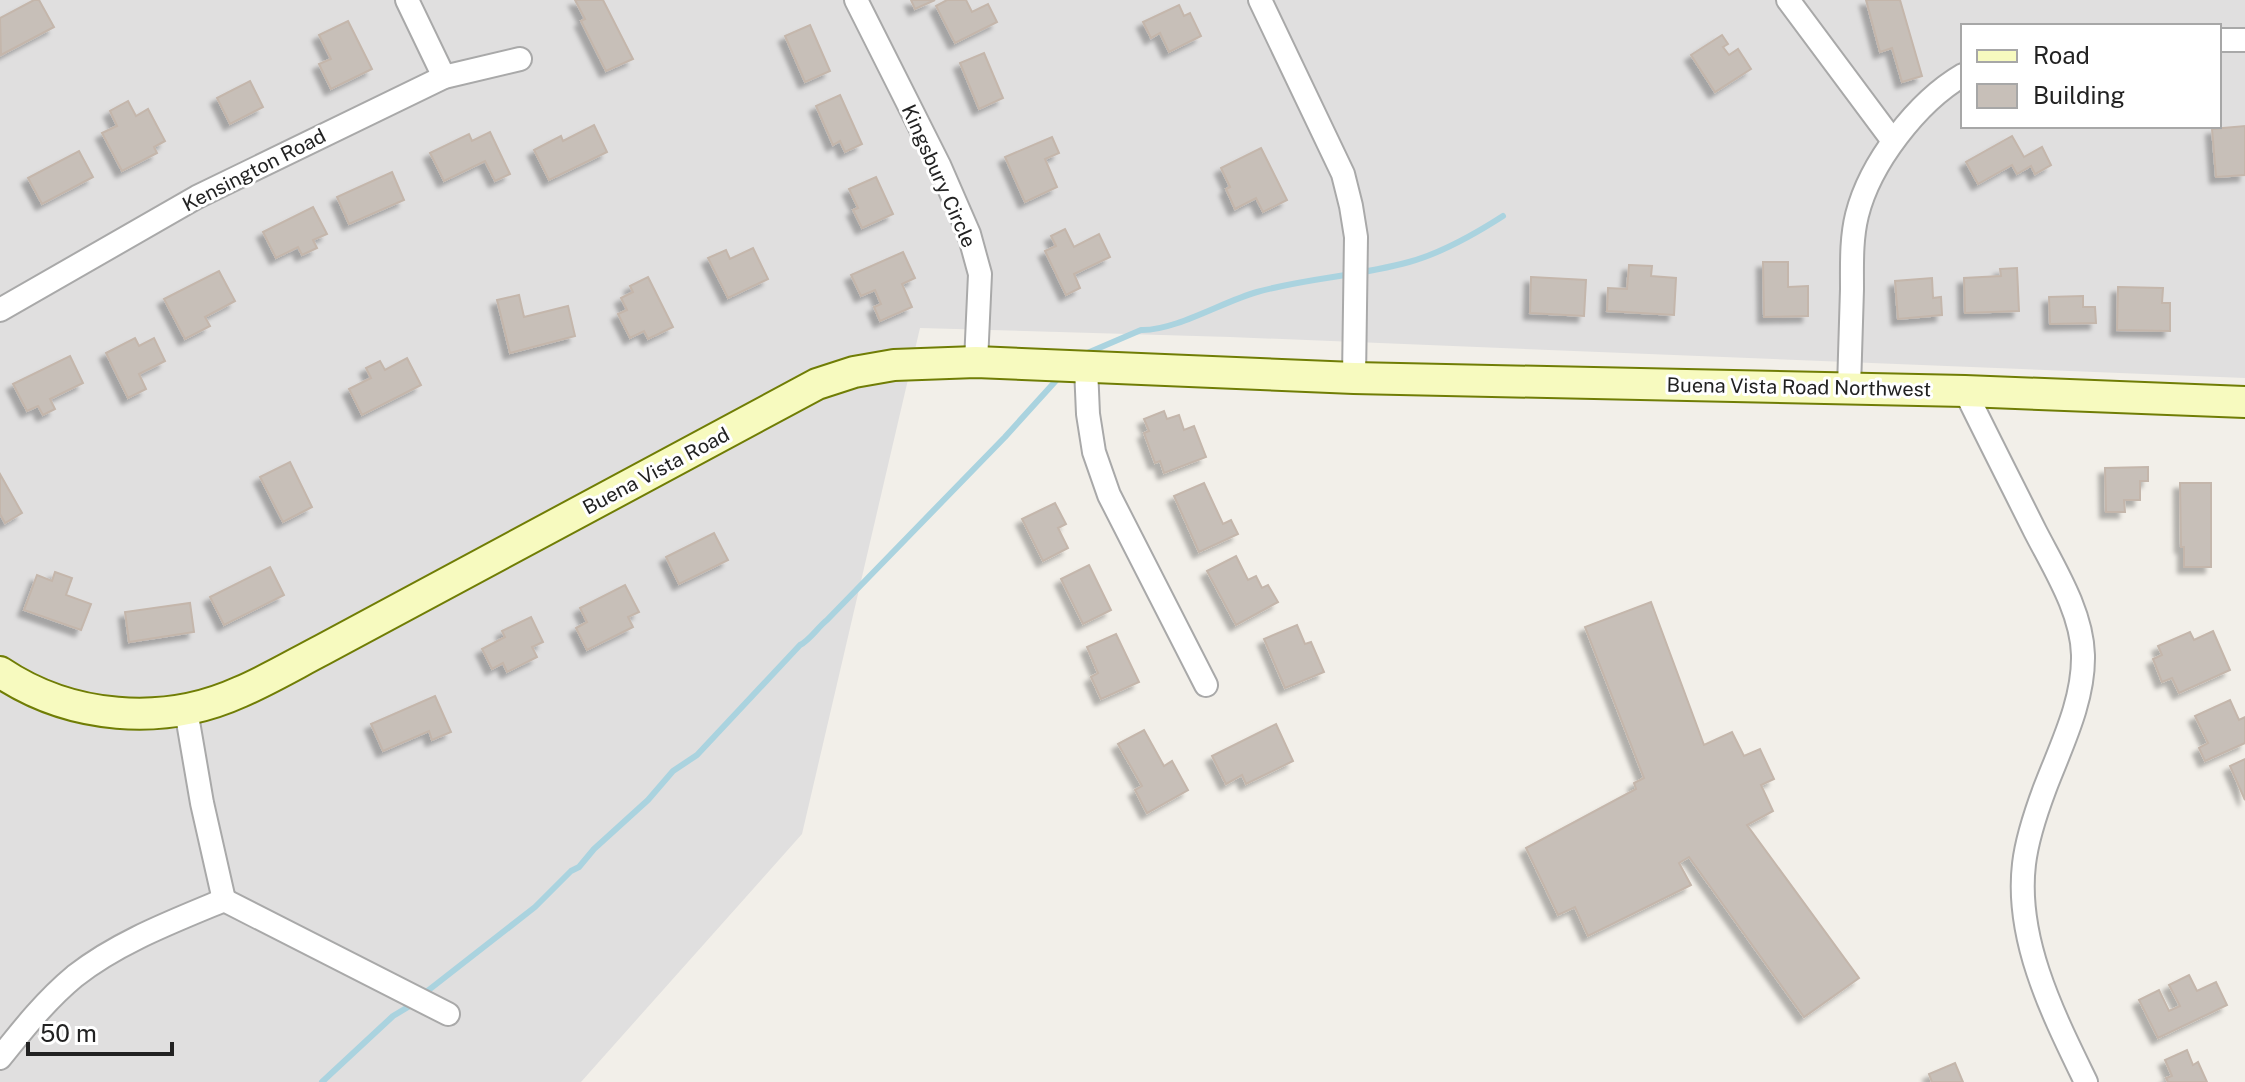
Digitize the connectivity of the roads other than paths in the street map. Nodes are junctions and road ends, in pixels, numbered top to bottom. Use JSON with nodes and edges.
{"nodes":[{"id":1,"x":407,"y":0,"type":"edge"},
{"id":2,"x":856,"y":0,"type":"edge"},
{"id":3,"x":1260,"y":0,"type":"edge"},
{"id":4,"x":1788,"y":0,"type":"edge"},
{"id":5,"x":2221,"y":40,"type":"edge"},
{"id":6,"x":2245,"y":40,"type":"edge"},
{"id":7,"x":520,"y":59,"type":"dead end"},
{"id":8,"x":1961,"y":76,"type":"edge"},
{"id":9,"x":444,"y":77,"type":"junction"},
{"id":10,"x":1893,"y":141,"type":"junction"},
{"id":11,"x":0,"y":310,"type":"edge"},
{"id":12,"x":976,"y":362,"type":"junction"},
{"id":13,"x":1086,"y":368,"type":"junction"},
{"id":14,"x":1354,"y":378,"type":"junction"},
{"id":15,"x":1849,"y":388,"type":"junction"},
{"id":16,"x":1965,"y":391,"type":"junction"},
{"id":17,"x":2245,"y":402,"type":"edge"},
{"id":18,"x":0,"y":672,"type":"edge"},
{"id":19,"x":1206,"y":685,"type":"dead end"},
{"id":20,"x":186,"y":710,"type":"junction"},
{"id":21,"x":224,"y":900,"type":"junction"},
{"id":22,"x":448,"y":1014,"type":"dead end"},
{"id":23,"x":0,"y":1058,"type":"edge"},
{"id":24,"x":2086,"y":1082,"type":"edge"}],
"edges":[{"from":1,"to":9,"type":"street"},
{"from":2,"to":12,"type":"street","name":"Kingsbury Circle"},
{"from":3,"to":14,"type":"street"},
{"from":4,"to":10,"type":"street"},
{"from":5,"to":6,"type":"street"},
{"from":7,"to":9,"type":"street","name":"Kensington Road"},
{"from":8,"to":10,"type":"street"},
{"from":9,"to":11,"type":"street","name":"Kensington Road"},
{"from":10,"to":15,"type":"street"},
{"from":12,"to":13,"type":"street","name":"Buena Vista Road"},
{"from":12,"to":20,"type":"street","name":"Buena Vista Road"},
{"from":13,"to":14,"type":"street","name":"Buena Vista Road"},
{"from":13,"to":19,"type":"street"},
{"from":14,"to":15,"type":"street","name":"Buena Vista Road Northwest"},
{"from":15,"to":16,"type":"street","name":"Buena Vista Road Northwest"},
{"from":16,"to":17,"type":"street","name":"Buena Vista Road Northwest"},
{"from":16,"to":24,"type":"street"},
{"from":18,"to":20,"type":"street","name":"Buena Vista Road"},
{"from":20,"to":21,"type":"street"},
{"from":21,"to":22,"type":"street"},
{"from":21,"to":23,"type":"street"}]}
